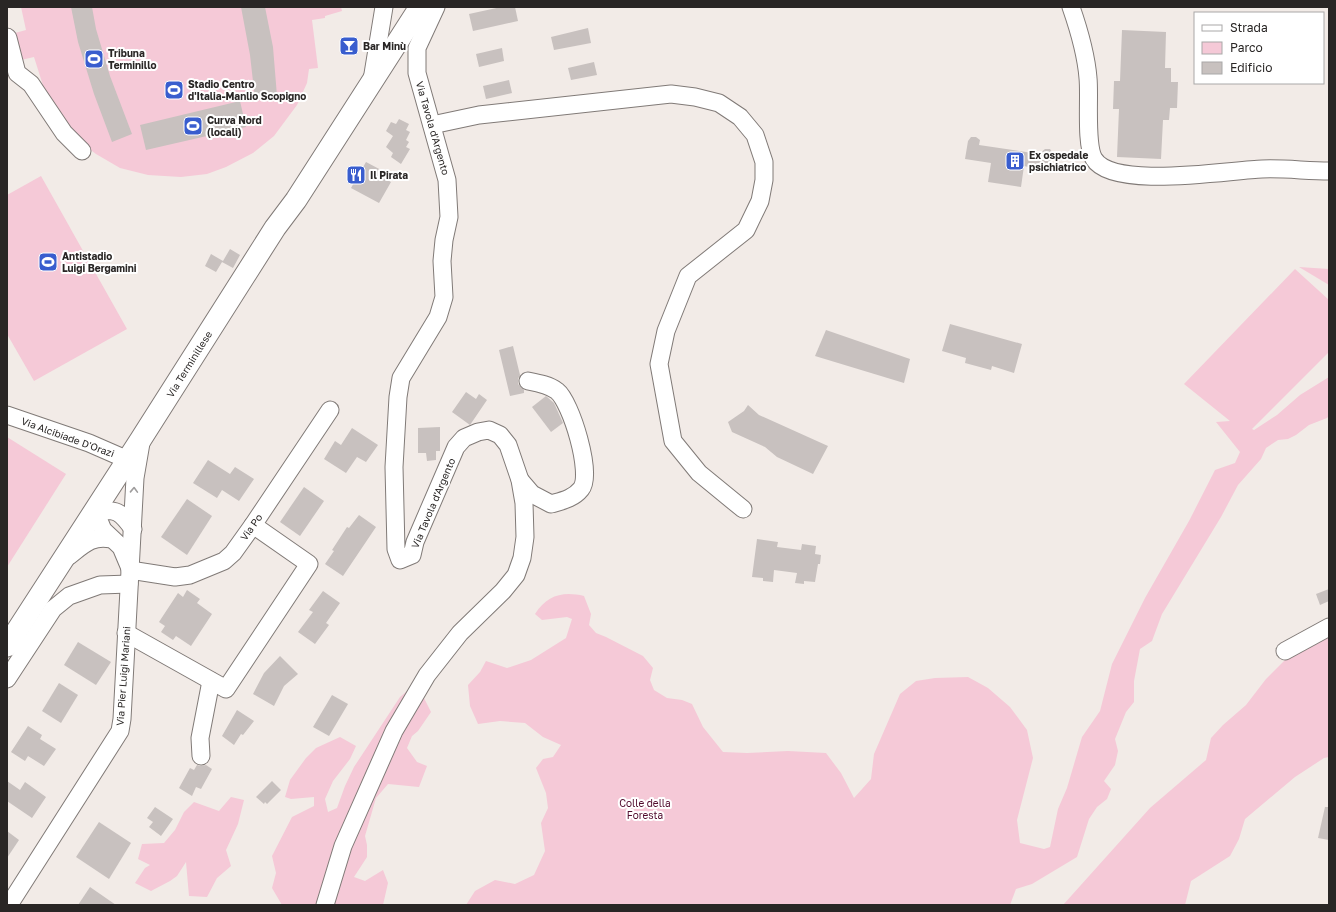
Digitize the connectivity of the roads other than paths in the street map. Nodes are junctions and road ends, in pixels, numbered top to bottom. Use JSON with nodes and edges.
{"nodes":[{"id":1,"x":384,"y":7,"type":"edge"},
{"id":2,"x":390,"y":7,"type":"edge"},
{"id":3,"x":420,"y":7,"type":"edge"},
{"id":4,"x":436,"y":7,"type":"edge"},
{"id":5,"x":1071,"y":7,"type":"edge"},
{"id":6,"x":403,"y":32,"type":"junction"},
{"id":7,"x":7,"y":37,"type":"edge"},
{"id":8,"x":372,"y":82,"type":"junction"},
{"id":9,"x":432,"y":125,"type":"junction"},
{"id":10,"x":82,"y":151,"type":"dead end"},
{"id":11,"x":1329,"y":171,"type":"edge"},
{"id":12,"x":528,"y":381,"type":"dead end"},
{"id":13,"x":330,"y":410,"type":"dead end"},
{"id":14,"x":7,"y":415,"type":"edge"},
{"id":15,"x":141,"y":439,"type":"junction"},
{"id":16,"x":128,"y":460,"type":"junction"},
{"id":17,"x":520,"y":480,"type":"junction"},
{"id":18,"x":743,"y":509,"type":"dead end"},
{"id":19,"x":95,"y":511,"type":"junction"},
{"id":20,"x":254,"y":525,"type":"junction"},
{"id":21,"x":133,"y":529,"type":"junction"},
{"id":22,"x":111,"y":539,"type":"junction"},
{"id":23,"x":62,"y":562,"type":"junction"},
{"id":24,"x":129,"y":577,"type":"junction"},
{"id":25,"x":1329,"y":627,"type":"edge"},
{"id":26,"x":126,"y":633,"type":"junction"},
{"id":27,"x":7,"y":646,"type":"edge"},
{"id":28,"x":1285,"y":651,"type":"dead end"},
{"id":29,"x":7,"y":679,"type":"edge"},
{"id":30,"x":211,"y":681,"type":"junction"},
{"id":31,"x":201,"y":756,"type":"dead end"},
{"id":32,"x":9,"y":905,"type":"edge"},
{"id":33,"x":325,"y":905,"type":"edge"}],
"edges":[{"from":1,"to":8,"type":"street"},
{"from":2,"to":6,"type":"street"},
{"from":3,"to":6,"type":"main road","name":"Via Terminillese"},
{"from":4,"to":9,"type":"street","name":"Via Tavola d'Argento"},
{"from":5,"to":11,"type":"street"},
{"from":6,"to":8,"type":"main road","name":"Via Terminillese"},
{"from":7,"to":10,"type":"street"},
{"from":8,"to":15,"type":"main road","name":"Via Terminillese"},
{"from":9,"to":17,"type":"street","name":"Via Tavola d'Argento"},
{"from":9,"to":18,"type":"street"},
{"from":12,"to":17,"type":"street"},
{"from":13,"to":20,"type":"street","name":"Via Po"},
{"from":14,"to":16,"type":"street","name":"Via Alcibiade D'Orazi"},
{"from":15,"to":16,"type":"main road","name":"Via Terminillese"},
{"from":21,"to":15,"type":"street","name":"Via Pier Luigi Mariani","one_way":true},
{"from":16,"to":19,"type":"main road","name":"Via Terminillese"},
{"from":17,"to":33,"type":"street","name":"Via Tavola d'Argento"},
{"from":19,"to":21,"type":"street"},
{"from":19,"to":22,"type":"street"},
{"from":19,"to":23,"type":"main road","name":"Via Terminillese"},
{"from":20,"to":24,"type":"street","name":"Via Po"},
{"from":20,"to":30,"type":"street"},
{"from":21,"to":24,"type":"street","name":"Via Pier Luigi Mariani"},
{"from":22,"to":23,"type":"street"},
{"from":22,"to":24,"type":"street"},
{"from":23,"to":27,"type":"main road","name":"Via Terminillese"},
{"from":24,"to":26,"type":"street","name":"Via Pier Luigi Mariani"},
{"from":24,"to":29,"type":"street","name":"Via Po"},
{"from":25,"to":28,"type":"street"},
{"from":26,"to":30,"type":"street"},
{"from":26,"to":32,"type":"street","name":"Via Pier Luigi Mariani"},
{"from":30,"to":31,"type":"street"}]}
